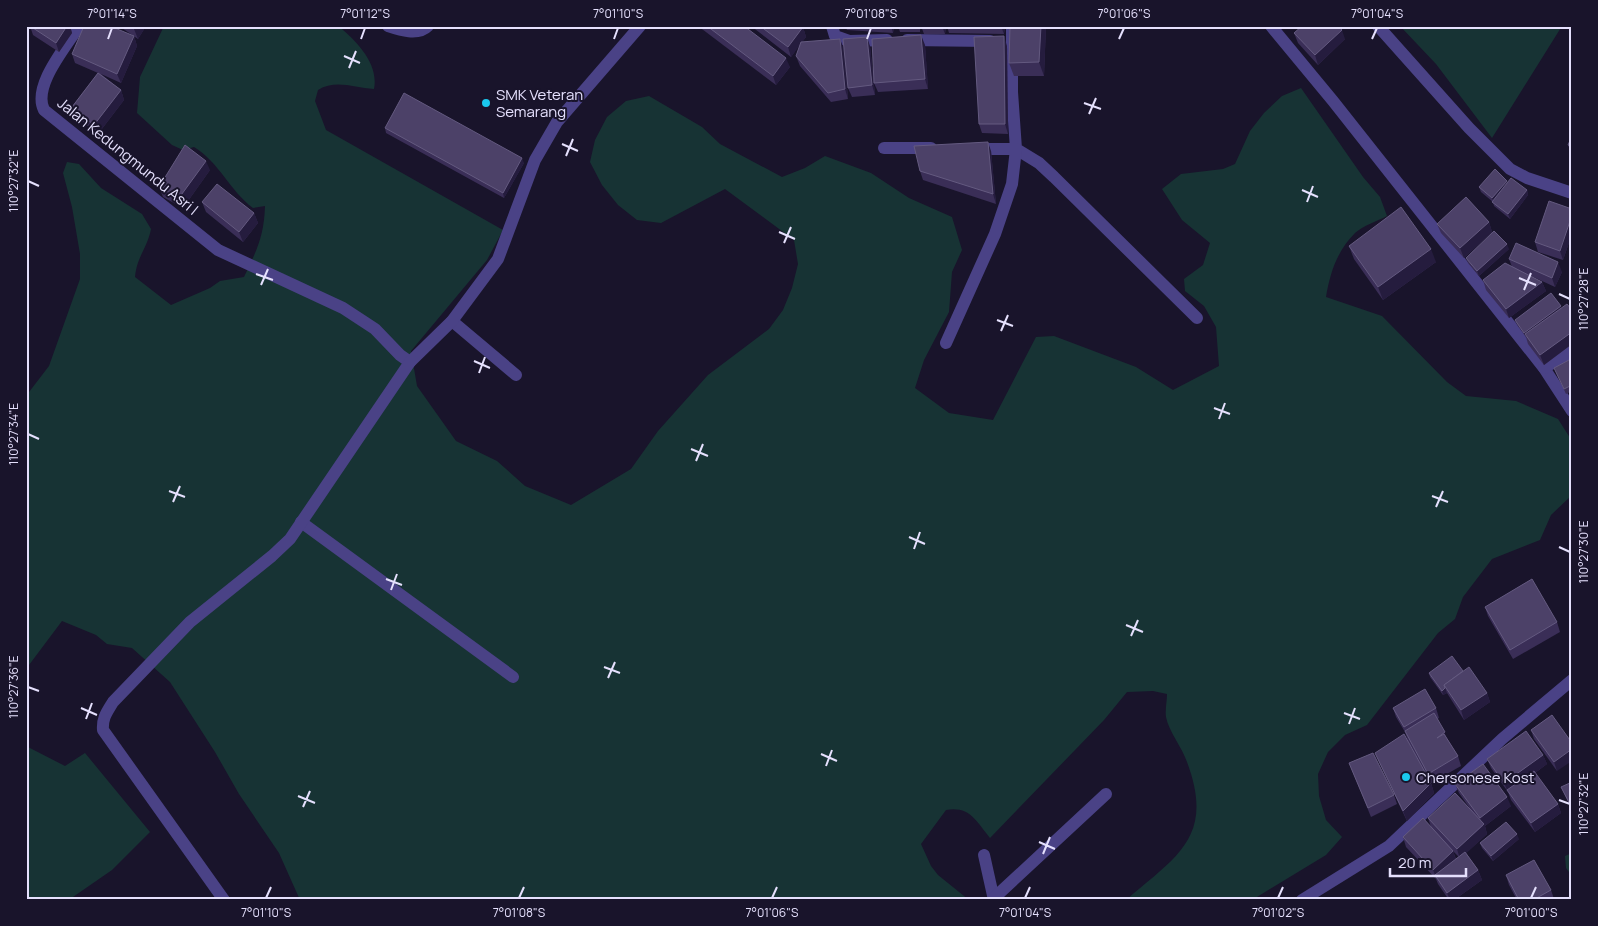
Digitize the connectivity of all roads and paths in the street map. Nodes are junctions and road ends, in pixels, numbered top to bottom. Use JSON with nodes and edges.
{"nodes":[{"id":1,"x":79,"y":26,"type":"edge"},
{"id":2,"x":388,"y":26,"type":"edge"},
{"id":3,"x":428,"y":26,"type":"edge"},
{"id":4,"x":640,"y":26,"type":"edge"},
{"id":5,"x":832,"y":26,"type":"edge"},
{"id":6,"x":1012,"y":26,"type":"edge"},
{"id":7,"x":1271,"y":26,"type":"edge"},
{"id":8,"x":1378,"y":26,"type":"edge"},
{"id":9,"x":1012,"y":42,"type":"junction"},
{"id":10,"x":884,"y":148,"type":"dead end"},
{"id":11,"x":940,"y":148,"type":"edge"},
{"id":12,"x":959,"y":149,"type":"edge"},
{"id":13,"x":1016,"y":149,"type":"junction"},
{"id":14,"x":1572,"y":193,"type":"edge"},
{"id":15,"x":1197,"y":318,"type":"dead end"},
{"id":16,"x":452,"y":321,"type":"junction"},
{"id":17,"x":946,"y":343,"type":"dead end"},
{"id":18,"x":1572,"y":351,"type":"edge"},
{"id":19,"x":410,"y":362,"type":"junction"},
{"id":20,"x":1544,"y":368,"type":"junction"},
{"id":21,"x":516,"y":375,"type":"dead end"},
{"id":22,"x":1572,"y":411,"type":"edge"},
{"id":23,"x":301,"y":522,"type":"junction"},
{"id":24,"x":513,"y":677,"type":"dead end"},
{"id":25,"x":1572,"y":680,"type":"edge"},
{"id":26,"x":1106,"y":794,"type":"dead end"},
{"id":27,"x":984,"y":856,"type":"dead end"},
{"id":28,"x":994,"y":899,"type":"edge"},
{"id":29,"x":224,"y":900,"type":"edge"},
{"id":30,"x":1302,"y":900,"type":"edge"}],
"edges":[{"from":1,"to":19,"type":"street","name":"Jalan Kedungmundu Asri I"},
{"from":2,"to":3,"type":"street"},
{"from":4,"to":16,"type":"street"},
{"from":5,"to":9,"type":"street"},
{"from":6,"to":9,"type":"street"},
{"from":7,"to":20,"type":"street"},
{"from":8,"to":14,"type":"street"},
{"from":9,"to":13,"type":"street"},
{"from":10,"to":11,"type":"street"},
{"from":12,"to":13,"type":"street"},
{"from":13,"to":15,"type":"street"},
{"from":13,"to":17,"type":"street"},
{"from":16,"to":19,"type":"street"},
{"from":16,"to":21,"type":"street"},
{"from":18,"to":20,"type":"street"},
{"from":19,"to":23,"type":"street"},
{"from":20,"to":22,"type":"street"},
{"from":23,"to":24,"type":"street"},
{"from":23,"to":29,"type":"street"},
{"from":25,"to":30,"type":"street"},
{"from":26,"to":28,"type":"street"},
{"from":27,"to":28,"type":"street"}]}
